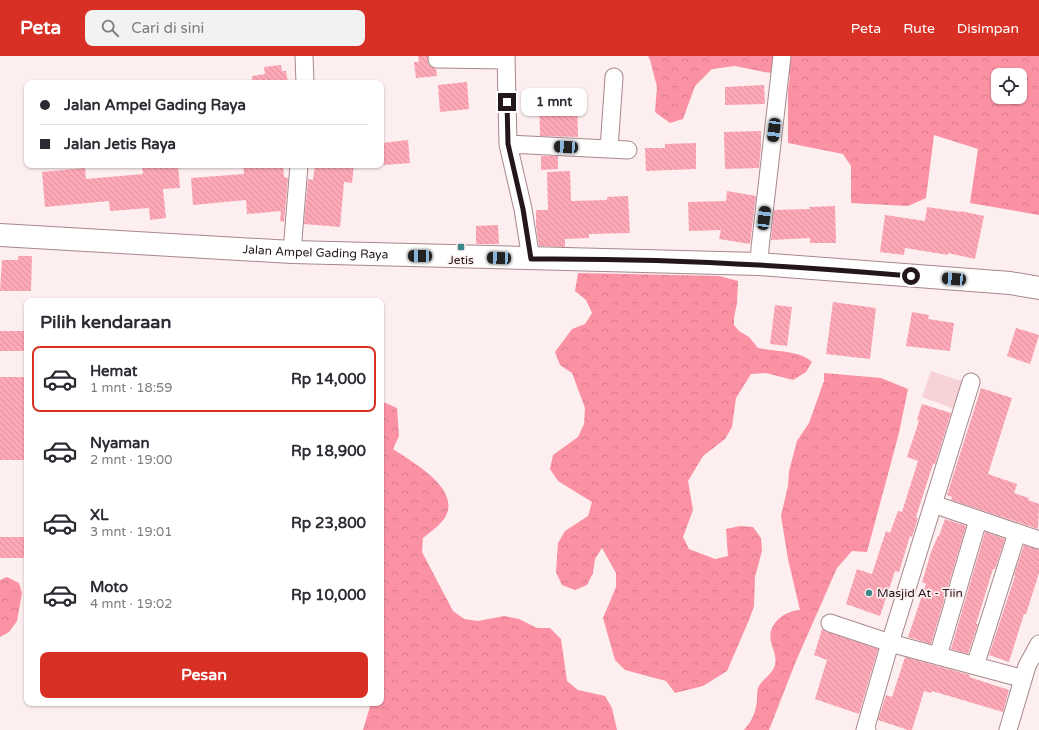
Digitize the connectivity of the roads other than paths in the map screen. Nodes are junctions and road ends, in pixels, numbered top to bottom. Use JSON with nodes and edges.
{"nodes":[{"id":1,"x":304,"y":56,"type":"edge"},
{"id":2,"x":782,"y":56,"type":"edge"},
{"id":3,"x":506,"y":58,"type":"edge"},
{"id":4,"x":437,"y":59,"type":"dead end"},
{"id":5,"x":614,"y":77,"type":"dead end"},
{"id":6,"x":305,"y":80,"type":"edge"},
{"id":7,"x":508,"y":144,"type":"junction"},
{"id":8,"x":609,"y":150,"type":"junction"},
{"id":9,"x":628,"y":150,"type":"dead end"},
{"id":10,"x":299,"y":168,"type":"edge"},
{"id":11,"x":0,"y":235,"type":"edge"},
{"id":12,"x":292,"y":252,"type":"junction"},
{"id":13,"x":531,"y":259,"type":"junction"},
{"id":14,"x":759,"y":264,"type":"junction"},
{"id":15,"x":1039,"y":288,"type":"edge"},
{"id":16,"x":971,"y":382,"type":"dead end"},
{"id":17,"x":933,"y":504,"type":"junction"},
{"id":18,"x":978,"y":520,"type":"junction"},
{"id":19,"x":1017,"y":533,"type":"junction"},
{"id":20,"x":1039,"y":540,"type":"edge"},
{"id":21,"x":830,"y":623,"type":"dead end"},
{"id":22,"x":890,"y":643,"type":"junction"},
{"id":23,"x":1039,"y":644,"type":"edge"},
{"id":24,"x":938,"y":656,"type":"junction"},
{"id":25,"x":975,"y":666,"type":"junction"},
{"id":26,"x":1017,"y":677,"type":"dead end"},
{"id":27,"x":867,"y":730,"type":"edge"},
{"id":28,"x":1008,"y":730,"type":"edge"}],
"edges":[{"from":1,"to":6,"type":"street"},
{"from":2,"to":14,"type":"street"},
{"from":3,"to":4,"type":"street"},
{"from":3,"to":7,"type":"street"},
{"from":5,"to":8,"type":"street"},
{"from":7,"to":8,"type":"street"},
{"from":7,"to":13,"type":"street"},
{"from":8,"to":9,"type":"street"},
{"from":10,"to":12,"type":"street"},
{"from":11,"to":12,"type":"main road","name":"Jalan Ampel Gading Raya"},
{"from":12,"to":13,"type":"main road","name":"Jalan Ampel Gading Raya"},
{"from":13,"to":14,"type":"main road","name":"Jalan Ampel Gading Raya"},
{"from":14,"to":15,"type":"main road","name":"Jalan Ampel Gading Raya"},
{"from":16,"to":17,"type":"street"},
{"from":17,"to":18,"type":"street"},
{"from":17,"to":22,"type":"street"},
{"from":18,"to":19,"type":"street"},
{"from":18,"to":24,"type":"street"},
{"from":19,"to":20,"type":"street"},
{"from":19,"to":25,"type":"street"},
{"from":21,"to":22,"type":"street"},
{"from":22,"to":24,"type":"street"},
{"from":22,"to":27,"type":"street"},
{"from":23,"to":28,"type":"street"},
{"from":24,"to":25,"type":"street"},
{"from":25,"to":26,"type":"street"}]}
